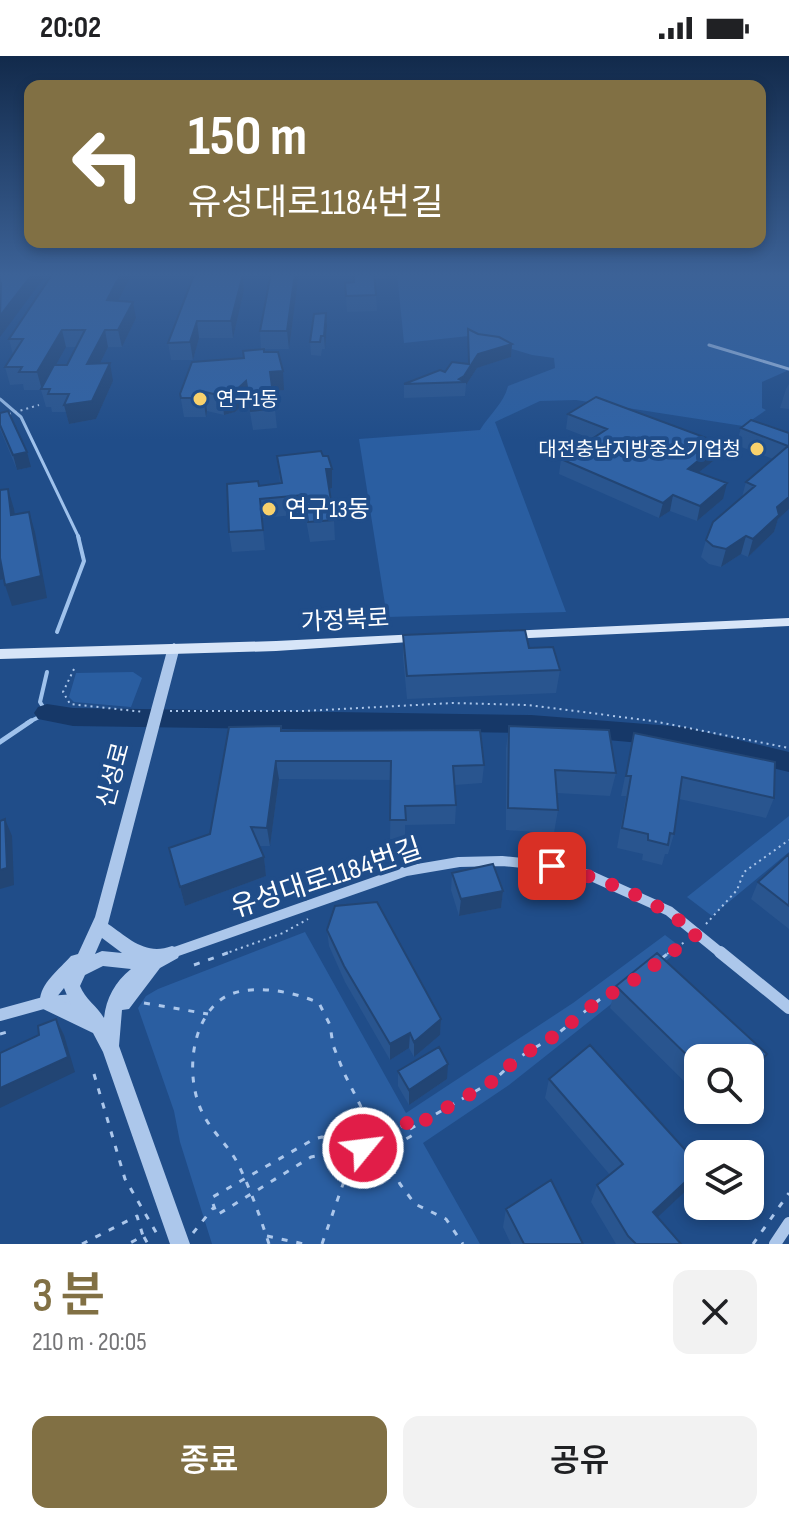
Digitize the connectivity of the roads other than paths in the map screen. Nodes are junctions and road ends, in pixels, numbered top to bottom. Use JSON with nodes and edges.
{"nodes":[{"id":1,"x":709,"y":345,"type":"dead end"},
{"id":2,"x":789,"y":369,"type":"edge"},
{"id":3,"x":789,"y":622,"type":"edge"},
{"id":4,"x":493,"y":635,"type":"edge"},
{"id":5,"x":431,"y":638,"type":"edge"},
{"id":6,"x":174,"y":647,"type":"junction"},
{"id":7,"x":0,"y":654,"type":"edge"},
{"id":8,"x":100,"y":927,"type":"junction"},
{"id":9,"x":162,"y":957,"type":"junction"},
{"id":10,"x":115,"y":960,"type":"junction"},
{"id":11,"x":77,"y":975,"type":"junction"},
{"id":12,"x":122,"y":989,"type":"junction"},
{"id":13,"x":47,"y":998,"type":"junction"},
{"id":14,"x":80,"y":1002,"type":"junction"},
{"id":15,"x":789,"y":1008,"type":"edge"},
{"id":16,"x":0,"y":1015,"type":"edge"},
{"id":17,"x":105,"y":1028,"type":"junction"},
{"id":18,"x":789,"y":1223,"type":"edge"},
{"id":19,"x":180,"y":1244,"type":"edge"},
{"id":20,"x":775,"y":1244,"type":"edge"}],
"edges":[{"from":1,"to":2,"type":"lane"},
{"from":3,"to":4,"type":"main road"},
{"from":5,"to":6,"type":"main road","name":"가정북로"},
{"from":6,"to":7,"type":"main road","name":"가정북로"},
{"from":6,"to":8,"type":"street","name":"신성로"},
{"from":8,"to":9,"type":"street"},
{"from":8,"to":10,"type":"street"},
{"from":8,"to":11,"type":"street"},
{"from":8,"to":13,"type":"street"},
{"from":9,"to":10,"type":"street"},
{"from":9,"to":12,"type":"street"},
{"from":9,"to":15,"type":"street","name":"유성대로1184번길"},
{"from":9,"to":17,"type":"street"},
{"from":10,"to":11,"type":"street"},
{"from":10,"to":12,"type":"street"},
{"from":11,"to":13,"type":"street"},
{"from":11,"to":14,"type":"street"},
{"from":12,"to":14,"type":"street"},
{"from":12,"to":17,"type":"street"},
{"from":13,"to":14,"type":"street"},
{"from":13,"to":16,"type":"street"},
{"from":13,"to":17,"type":"street"},
{"from":14,"to":17,"type":"street"},
{"from":17,"to":19,"type":"street"},
{"from":18,"to":20,"type":"street"}]}
